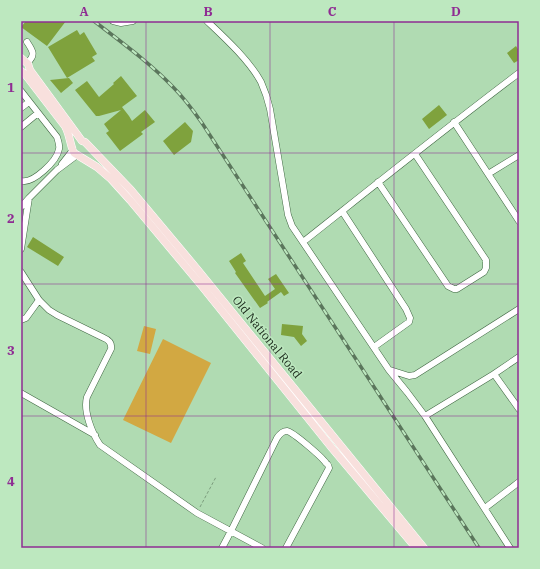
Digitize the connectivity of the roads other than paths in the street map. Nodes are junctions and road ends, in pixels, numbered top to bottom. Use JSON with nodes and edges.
{"nodes":[{"id":1,"x":113,"y":21,"type":"edge"},
{"id":2,"x":133,"y":21,"type":"edge"},
{"id":3,"x":207,"y":21,"type":"edge"},
{"id":4,"x":27,"y":42,"type":"dead end"},
{"id":5,"x":25,"y":62,"type":"edge"},
{"id":6,"x":22,"y":72,"type":"edge"},
{"id":7,"x":519,"y":73,"type":"edge"},
{"id":8,"x":21,"y":91,"type":"edge"},
{"id":9,"x":29,"y":102,"type":"junction"},
{"id":10,"x":21,"y":108,"type":"edge"},
{"id":11,"x":38,"y":113,"type":"junction"},
{"id":12,"x":454,"y":122,"type":"junction"},
{"id":13,"x":21,"y":127,"type":"edge"},
{"id":14,"x":84,"y":143,"type":"junction"},
{"id":15,"x":75,"y":152,"type":"junction"},
{"id":16,"x":415,"y":154,"type":"junction"},
{"id":17,"x":519,"y":155,"type":"edge"},
{"id":18,"x":488,"y":174,"type":"junction"},
{"id":19,"x":21,"y":181,"type":"edge"},
{"id":20,"x":378,"y":182,"type":"junction"},
{"id":21,"x":29,"y":198,"type":"junction"},
{"id":22,"x":22,"y":204,"type":"edge"},
{"id":23,"x":342,"y":211,"type":"junction"},
{"id":24,"x":519,"y":221,"type":"edge"},
{"id":25,"x":303,"y":242,"type":"junction"},
{"id":26,"x":21,"y":249,"type":"edge"},
{"id":27,"x":22,"y":275,"type":"edge"},
{"id":28,"x":39,"y":300,"type":"junction"},
{"id":29,"x":519,"y":309,"type":"edge"},
{"id":30,"x":21,"y":320,"type":"edge"},
{"id":31,"x":374,"y":347,"type":"junction"},
{"id":32,"x":519,"y":357,"type":"edge"},
{"id":33,"x":389,"y":370,"type":"junction"},
{"id":34,"x":494,"y":374,"type":"junction"},
{"id":35,"x":21,"y":393,"type":"edge"},
{"id":36,"x":519,"y":409,"type":"edge"},
{"id":37,"x":425,"y":416,"type":"junction"},
{"id":38,"x":95,"y":435,"type":"junction"},
{"id":39,"x":519,"y":482,"type":"edge"},
{"id":40,"x":485,"y":508,"type":"junction"},
{"id":41,"x":231,"y":532,"type":"junction"},
{"id":42,"x":222,"y":548,"type":"edge"},
{"id":43,"x":262,"y":548,"type":"edge"},
{"id":44,"x":286,"y":548,"type":"edge"},
{"id":45,"x":416,"y":548,"type":"edge"},
{"id":46,"x":424,"y":548,"type":"edge"},
{"id":47,"x":510,"y":548,"type":"edge"}],
"edges":[{"from":1,"to":2,"type":"street"},
{"from":3,"to":25,"type":"street"},
{"from":4,"to":5,"type":"street"},
{"from":5,"to":6,"type":"main road"},
{"from":5,"to":14,"type":"main road","name":"Old National Road"},
{"from":6,"to":15,"type":"main road"},
{"from":7,"to":12,"type":"street"},
{"from":8,"to":9,"type":"street"},
{"from":9,"to":10,"type":"street"},
{"from":9,"to":11,"type":"street"},
{"from":11,"to":13,"type":"street"},
{"from":11,"to":19,"type":"street"},
{"from":12,"to":16,"type":"street"},
{"from":12,"to":18,"type":"street"},
{"from":14,"to":15,"type":"main road"},
{"from":14,"to":15,"type":"main road"},
{"from":14,"to":46,"type":"main road","name":"Old National Road"},
{"from":15,"to":21,"type":"street"},
{"from":15,"to":45,"type":"main road","name":"Old National Road"},
{"from":16,"to":20,"type":"street"},
{"from":16,"to":20,"type":"street"},
{"from":17,"to":18,"type":"street"},
{"from":18,"to":24,"type":"street"},
{"from":20,"to":23,"type":"street"},
{"from":21,"to":22,"type":"street"},
{"from":21,"to":26,"type":"street"},
{"from":23,"to":25,"type":"street"},
{"from":23,"to":31,"type":"street"},
{"from":25,"to":31,"type":"street"},
{"from":27,"to":28,"type":"street"},
{"from":28,"to":30,"type":"street"},
{"from":28,"to":38,"type":"street"},
{"from":29,"to":33,"type":"street"},
{"from":31,"to":33,"type":"street"},
{"from":32,"to":34,"type":"street"},
{"from":33,"to":37,"type":"street"},
{"from":34,"to":36,"type":"street"},
{"from":34,"to":37,"type":"street"},
{"from":35,"to":38,"type":"street"},
{"from":37,"to":40,"type":"street"},
{"from":38,"to":41,"type":"street"},
{"from":39,"to":40,"type":"street"},
{"from":40,"to":47,"type":"street"},
{"from":41,"to":42,"type":"street"},
{"from":41,"to":43,"type":"street"},
{"from":41,"to":44,"type":"street"}]}
